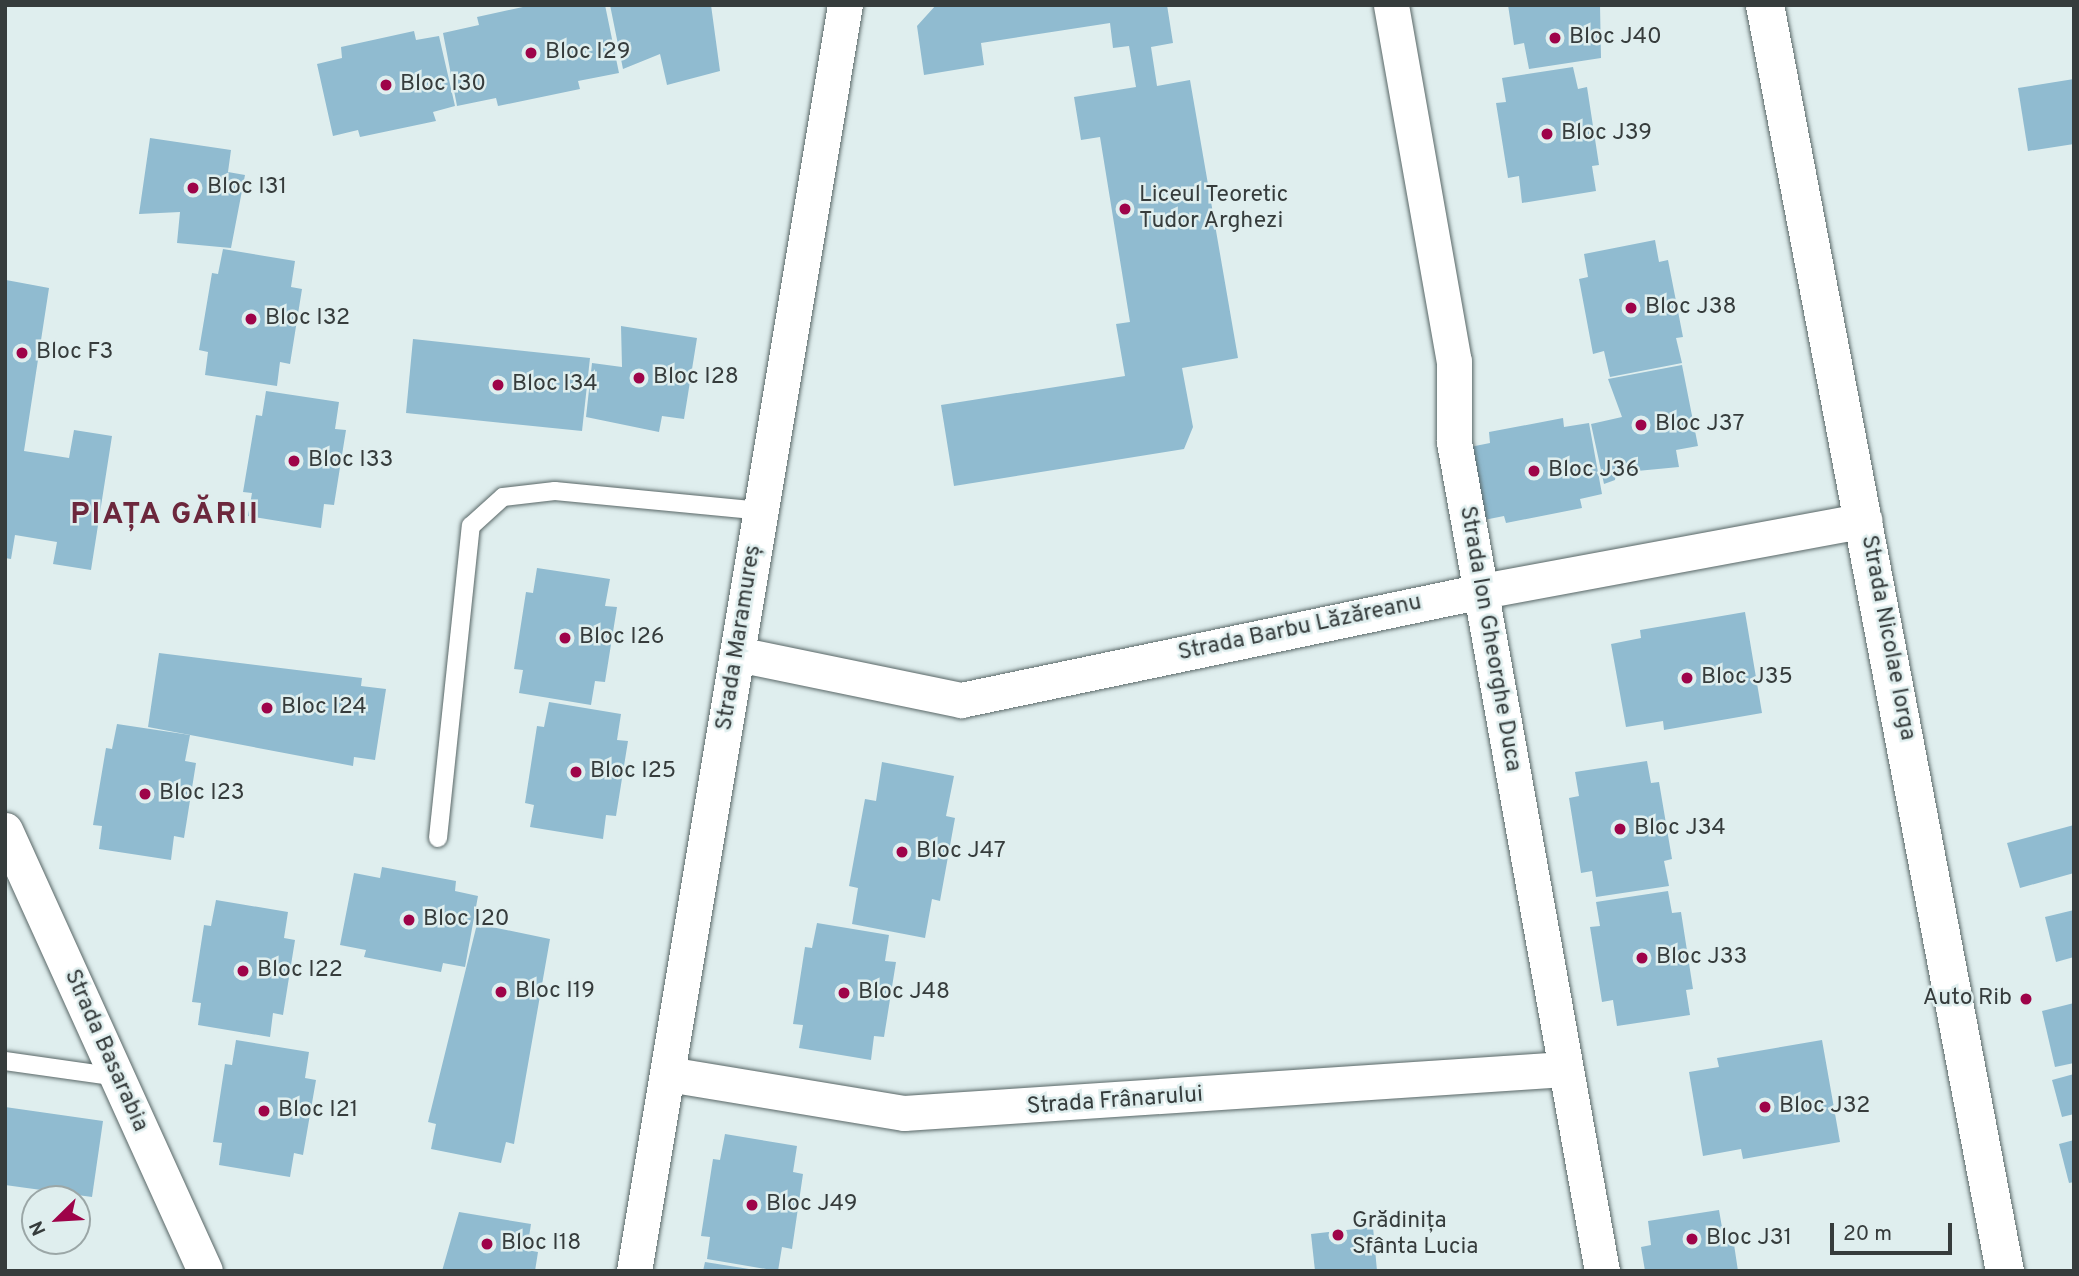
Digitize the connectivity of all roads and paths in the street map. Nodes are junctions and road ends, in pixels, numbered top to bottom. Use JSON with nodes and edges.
{"nodes":[{"id":1,"x":845,"y":5,"type":"edge"},
{"id":2,"x":1391,"y":5,"type":"edge"},
{"id":3,"x":1765,"y":5,"type":"edge"},
{"id":4,"x":761,"y":511,"type":"junction"},
{"id":5,"x":1864,"y":520,"type":"junction"},
{"id":6,"x":1482,"y":591,"type":"junction"},
{"id":7,"x":737,"y":654,"type":"junction"},
{"id":8,"x":5,"y":830,"type":"edge"},
{"id":9,"x":438,"y":838,"type":"dead end"},
{"id":10,"x":5,"y":1061,"type":"edge"},
{"id":11,"x":1565,"y":1069,"type":"junction"},
{"id":12,"x":668,"y":1074,"type":"junction"},
{"id":13,"x":117,"y":1077,"type":"junction"},
{"id":14,"x":205,"y":1271,"type":"edge"},
{"id":15,"x":634,"y":1271,"type":"edge"},
{"id":16,"x":1602,"y":1271,"type":"edge"},
{"id":17,"x":2005,"y":1271,"type":"edge"}],
"edges":[{"from":1,"to":4,"type":"street","name":"Strada Maramureș"},
{"from":2,"to":6,"type":"street","name":"Strada Ion Gheorghe Duca"},
{"from":3,"to":5,"type":"street","name":"Strada Nicolae Iorga"},
{"from":4,"to":7,"type":"street","name":"Strada Maramureș"},
{"from":4,"to":9,"type":"lane"},
{"from":5,"to":6,"type":"street","name":"Strada Barbu Lăzăreanu"},
{"from":5,"to":17,"type":"street","name":"Strada Nicolae Iorga"},
{"from":6,"to":7,"type":"street","name":"Strada Barbu Lăzăreanu"},
{"from":6,"to":11,"type":"street","name":"Strada Ion Gheorghe Duca"},
{"from":7,"to":12,"type":"street","name":"Strada Maramureș"},
{"from":8,"to":13,"type":"street","name":"Strada Basarabia"},
{"from":10,"to":13,"type":"lane"},
{"from":11,"to":12,"type":"street","name":"Strada Frânarului"},
{"from":11,"to":16,"type":"street","name":"Strada Ion Gheorghe Duca"},
{"from":12,"to":15,"type":"street","name":"Strada Maramureș"},
{"from":13,"to":14,"type":"street","name":"Strada Basarabia"}]}
